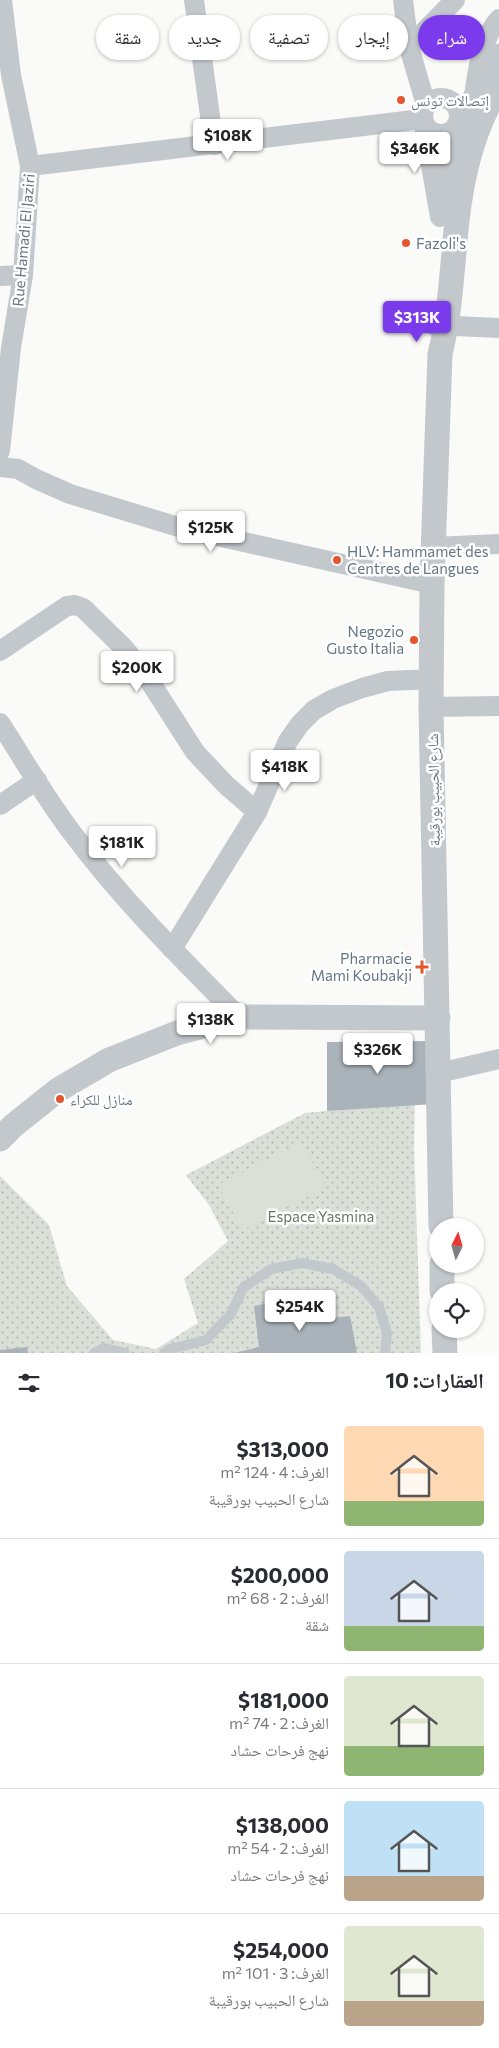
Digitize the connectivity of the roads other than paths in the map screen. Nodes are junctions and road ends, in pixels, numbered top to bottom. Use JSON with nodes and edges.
{"nodes":[{"id":1,"x":2,"y":0,"type":"edge"},
{"id":2,"x":194,"y":0,"type":"edge"},
{"id":3,"x":403,"y":0,"type":"edge"},
{"id":4,"x":455,"y":0,"type":"edge"},
{"id":5,"x":499,"y":19,"type":"edge"},
{"id":6,"x":409,"y":48,"type":"junction"},
{"id":7,"x":499,"y":56,"type":"edge"},
{"id":8,"x":499,"y":86,"type":"edge"},
{"id":9,"x":424,"y":116,"type":"junction"},
{"id":10,"x":468,"y":118,"type":"junction"},
{"id":11,"x":214,"y":145,"type":"junction"},
{"id":12,"x":30,"y":166,"type":"junction"},
{"id":13,"x":440,"y":217,"type":"junction"},
{"id":14,"x":23,"y":275,"type":"junction"},
{"id":15,"x":0,"y":276,"type":"edge"},
{"id":16,"x":440,"y":325,"type":"junction"},
{"id":17,"x":499,"y":328,"type":"edge"},
{"id":18,"x":0,"y":451,"type":"edge"},
{"id":19,"x":0,"y":467,"type":"edge"},
{"id":20,"x":499,"y":544,"type":"edge"},
{"id":21,"x":434,"y":547,"type":"junction"},
{"id":22,"x":432,"y":584,"type":"junction"},
{"id":23,"x":0,"y":651,"type":"edge"},
{"id":24,"x":432,"y":679,"type":"junction"},
{"id":25,"x":499,"y":706,"type":"edge"},
{"id":26,"x":431,"y":707,"type":"junction"},
{"id":27,"x":0,"y":723,"type":"edge"},
{"id":28,"x":37,"y":780,"type":"junction"},
{"id":29,"x":0,"y":805,"type":"edge"},
{"id":30,"x":257,"y":812,"type":"junction"},
{"id":31,"x":172,"y":949,"type":"junction"},
{"id":32,"x":239,"y":1017,"type":"junction"},
{"id":33,"x":438,"y":1018,"type":"junction"},
{"id":34,"x":499,"y":1059,"type":"edge"},
{"id":35,"x":439,"y":1073,"type":"junction"},
{"id":36,"x":1,"y":1137,"type":"edge"},
{"id":37,"x":441,"y":1218,"type":"edge"},
{"id":38,"x":444,"y":1338,"type":"edge"},
{"id":39,"x":94,"y":1353,"type":"edge"},
{"id":40,"x":125,"y":1353,"type":"edge"},
{"id":41,"x":164,"y":1353,"type":"edge"},
{"id":42,"x":385,"y":1353,"type":"edge"},
{"id":43,"x":445,"y":1353,"type":"edge"}],
"edges":[{"from":1,"to":12,"type":"street","name":"Rue Hamadi El Jaziri"},
{"from":2,"to":11,"type":"street"},
{"from":3,"to":6,"type":"street","name":"شارع الحبيب بورقيبة"},
{"from":4,"to":6,"type":"street"},
{"from":5,"to":10,"type":"street","name":"شارع الحبيب بورقيبة"},
{"from":6,"to":9,"type":"street","name":"شارع الحبيب بورقيبة"},
{"from":7,"to":10,"type":"street","name":"شارع الحبيب بورقيبة"},
{"from":8,"to":10,"type":"street","name":"شارع الحبيب بورقيبة"},
{"from":9,"to":10,"type":"street"},
{"from":9,"to":10,"type":"street"},
{"from":9,"to":11,"type":"street"},
{"from":9,"to":13,"type":"street","name":"شارع الحبيب بورقيبة"},
{"from":10,"to":13,"type":"street","name":"شارع الحبيب بورقيبة"},
{"from":10,"to":16,"type":"street","name":"شارع الحبيب بورقيبة"},
{"from":11,"to":12,"type":"street"},
{"from":12,"to":14,"type":"street","name":"Rue Hamadi El Jaziri"},
{"from":13,"to":16,"type":"street","name":"شارع الحبيب بورقيبة"},
{"from":14,"to":15,"type":"street"},
{"from":14,"to":18,"type":"street","name":"Rue Hamadi El Jaziri"},
{"from":16,"to":17,"type":"street"},
{"from":16,"to":21,"type":"street","name":"شارع الحبيب بورقيبة"},
{"from":19,"to":22,"type":"street"},
{"from":20,"to":21,"type":"street"},
{"from":21,"to":22,"type":"street","name":"شارع الحبيب بورقيبة"},
{"from":22,"to":24,"type":"street","name":"شارع الحبيب بورقيبة"},
{"from":23,"to":30,"type":"street"},
{"from":24,"to":26,"type":"street","name":"شارع الحبيب بورقيبة"},
{"from":24,"to":30,"type":"street"},
{"from":25,"to":26,"type":"street"},
{"from":26,"to":33,"type":"street","name":"شارع الحبيب بورقيبة"},
{"from":27,"to":28,"type":"street"},
{"from":28,"to":29,"type":"street"},
{"from":28,"to":31,"type":"street"},
{"from":30,"to":31,"type":"street"},
{"from":31,"to":32,"type":"street"},
{"from":32,"to":33,"type":"street"},
{"from":32,"to":36,"type":"street"},
{"from":33,"to":35,"type":"street","name":"شارع الحبيب بورقيبة"},
{"from":34,"to":35,"type":"street"},
{"from":35,"to":37,"type":"street","name":"شارع الحبيب بورقيبة"},
{"from":38,"to":43,"type":"street"},
{"from":39,"to":40,"type":"lane"},
{"from":41,"to":42,"type":"lane"}]}
